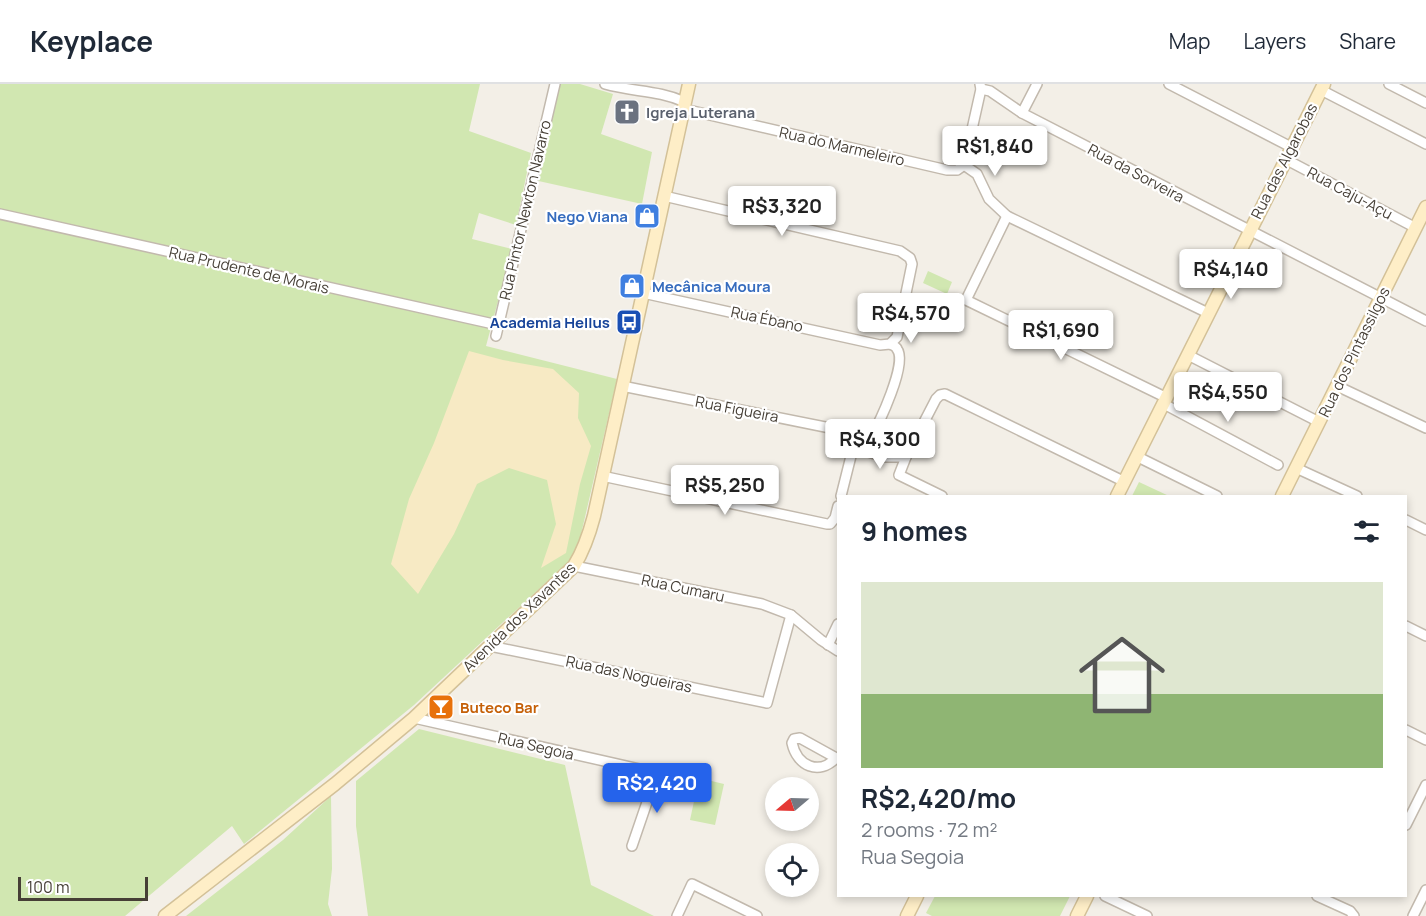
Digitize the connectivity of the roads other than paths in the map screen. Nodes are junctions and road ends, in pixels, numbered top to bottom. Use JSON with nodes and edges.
{"nodes":[{"id":1,"x":555,"y":84,"type":"edge"},
{"id":2,"x":605,"y":84,"type":"edge"},
{"id":3,"x":689,"y":84,"type":"edge"},
{"id":4,"x":1037,"y":84,"type":"edge"},
{"id":5,"x":1169,"y":84,"type":"edge"},
{"id":6,"x":1389,"y":84,"type":"edge"},
{"id":7,"x":980,"y":87,"type":"edge"},
{"id":8,"x":1322,"y":87,"type":"edge"},
{"id":9,"x":1426,"y":103,"type":"edge"},
{"id":10,"x":685,"y":105,"type":"junction"},
{"id":11,"x":1022,"y":113,"type":"junction"},
{"id":12,"x":1426,"y":144,"type":"edge"},
{"id":13,"x":1291,"y":147,"type":"junction"},
{"id":14,"x":1285,"y":159,"type":"junction"},
{"id":15,"x":964,"y":165,"type":"junction"},
{"id":16,"x":664,"y":196,"type":"junction"},
{"id":17,"x":1425,"y":213,"type":"edge"},
{"id":18,"x":0,"y":214,"type":"edge"},
{"id":19,"x":1007,"y":216,"type":"junction"},
{"id":20,"x":1416,"y":228,"type":"junction"},
{"id":21,"x":1249,"y":232,"type":"junction"},
{"id":22,"x":643,"y":293,"type":"junction"},
{"id":23,"x":1380,"y":299,"type":"junction"},
{"id":24,"x":1208,"y":313,"type":"junction"},
{"id":25,"x":1426,"y":321,"type":"edge"},
{"id":26,"x":498,"y":325,"type":"junction"},
{"id":27,"x":496,"y":336,"type":"dead end"},
{"id":28,"x":890,"y":344,"type":"junction"},
{"id":29,"x":1188,"y":355,"type":"junction"},
{"id":30,"x":622,"y":386,"type":"junction"},
{"id":31,"x":1337,"y":386,"type":"junction"},
{"id":32,"x":1166,"y":401,"type":"junction"},
{"id":33,"x":1319,"y":422,"type":"junction"},
{"id":34,"x":1426,"y":428,"type":"edge"},
{"id":35,"x":857,"y":448,"type":"junction"},
{"id":36,"x":1138,"y":456,"type":"junction"},
{"id":37,"x":906,"y":457,"type":"junction"},
{"id":38,"x":1278,"y":465,"type":"dead end"},
{"id":39,"x":1296,"y":468,"type":"junction"},
{"id":40,"x":602,"y":476,"type":"junction"},
{"id":41,"x":1125,"y":482,"type":"junction"},
{"id":42,"x":841,"y":495,"type":"edge"},
{"id":43,"x":940,"y":495,"type":"edge"},
{"id":44,"x":1118,"y":495,"type":"edge"},
{"id":45,"x":1215,"y":495,"type":"edge"},
{"id":46,"x":1282,"y":495,"type":"edge"},
{"id":47,"x":1355,"y":495,"type":"edge"},
{"id":48,"x":837,"y":510,"type":"edge"},
{"id":49,"x":1407,"y":520,"type":"edge"},
{"id":50,"x":1426,"y":530,"type":"edge"},
{"id":51,"x":574,"y":566,"type":"junction"},
{"id":52,"x":791,"y":615,"type":"junction"},
{"id":53,"x":837,"y":626,"type":"edge"},
{"id":54,"x":1407,"y":626,"type":"edge"},
{"id":55,"x":1426,"y":636,"type":"edge"},
{"id":56,"x":490,"y":645,"type":"junction"},
{"id":57,"x":828,"y":645,"type":"junction"},
{"id":58,"x":837,"y":650,"type":"edge"},
{"id":59,"x":414,"y":718,"type":"junction"},
{"id":60,"x":1407,"y":730,"type":"edge"},
{"id":61,"x":1426,"y":740,"type":"edge"},
{"id":62,"x":837,"y":758,"type":"edge"},
{"id":63,"x":1426,"y":785,"type":"edge"},
{"id":64,"x":1407,"y":824,"type":"edge"},
{"id":65,"x":632,"y":846,"type":"dead end"},
{"id":66,"x":1426,"y":890,"type":"edge"},
{"id":67,"x":916,"y":897,"type":"edge"},
{"id":68,"x":1086,"y":897,"type":"edge"},
{"id":69,"x":1107,"y":897,"type":"edge"},
{"id":70,"x":1319,"y":897,"type":"edge"},
{"id":71,"x":165,"y":916,"type":"edge"},
{"id":72,"x":677,"y":916,"type":"edge"},
{"id":73,"x":757,"y":916,"type":"edge"},
{"id":74,"x":907,"y":916,"type":"edge"},
{"id":75,"x":1077,"y":916,"type":"edge"},
{"id":76,"x":1147,"y":916,"type":"edge"},
{"id":77,"x":1354,"y":916,"type":"edge"},
{"id":78,"x":1413,"y":916,"type":"edge"}],
"edges":[{"from":1,"to":26,"type":"street","name":"Rua Pintor Newton Navarro"},
{"from":2,"to":10,"type":"street","name":"Rua do Marmeleiro"},
{"from":3,"to":10,"type":"main road","name":"Avenida dos Xavantes"},
{"from":4,"to":11,"type":"street"},
{"from":5,"to":13,"type":"street"},
{"from":6,"to":9,"type":"street"},
{"from":7,"to":11,"type":"street","name":"Rua da Sorveira"},
{"from":7,"to":15,"type":"street"},
{"from":8,"to":12,"type":"street"},
{"from":8,"to":13,"type":"main road","name":"Rua das Algarobas"},
{"from":10,"to":15,"type":"street","name":"Rua do Marmeleiro"},
{"from":10,"to":16,"type":"main road","name":"Avenida dos Xavantes"},
{"from":11,"to":21,"type":"street","name":"Rua da Sorveira"},
{"from":13,"to":14,"type":"main road","name":"Rua das Algarobas"},
{"from":14,"to":20,"type":"street","name":"Rua Caju-Açu"},
{"from":14,"to":21,"type":"main road","name":"Rua das Algarobas"},
{"from":15,"to":19,"type":"street"},
{"from":16,"to":22,"type":"main road","name":"Avenida dos Xavantes"},
{"from":16,"to":28,"type":"street"},
{"from":17,"to":20,"type":"main road","name":"Rua dos Pintassilgos"},
{"from":18,"to":26,"type":"street","name":"Rua Prudente de Morais"},
{"from":19,"to":24,"type":"street"},
{"from":19,"to":32,"type":"street"},
{"from":20,"to":23,"type":"main road","name":"Rua dos Pintassilgos"},
{"from":21,"to":23,"type":"street","name":"Rua da Sorveira"},
{"from":21,"to":24,"type":"main road","name":"Rua das Algarobas"},
{"from":22,"to":28,"type":"street","name":"Rua Ébano"},
{"from":22,"to":30,"type":"main road","name":"Avenida dos Xavantes"},
{"from":23,"to":25,"type":"street","name":"Rua da Sorveira"},
{"from":23,"to":31,"type":"main road","name":"Rua dos Pintassilgos"},
{"from":24,"to":29,"type":"main road","name":"Rua das Algarobas"},
{"from":26,"to":27,"type":"street","name":"Rua Pintor Newton Navarro"},
{"from":28,"to":35,"type":"street"},
{"from":29,"to":32,"type":"main road","name":"Rua das Algarobas"},
{"from":29,"to":33,"type":"street"},
{"from":30,"to":35,"type":"street","name":"Rua Figueira"},
{"from":30,"to":40,"type":"main road","name":"Avenida dos Xavantes"},
{"from":31,"to":33,"type":"main road","name":"Rua dos Pintassilgos"},
{"from":31,"to":34,"type":"street"},
{"from":32,"to":36,"type":"main road","name":"Rua das Algarobas"},
{"from":32,"to":38,"type":"street"},
{"from":33,"to":39,"type":"main road","name":"Rua dos Pintassilgos"},
{"from":35,"to":37,"type":"street"},
{"from":35,"to":42,"type":"street"},
{"from":36,"to":41,"type":"main road","name":"Rua das Algarobas"},
{"from":36,"to":45,"type":"street"},
{"from":37,"to":41,"type":"street"},
{"from":37,"to":43,"type":"street"},
{"from":39,"to":46,"type":"main road","name":"Rua dos Pintassilgos"},
{"from":39,"to":47,"type":"street"},
{"from":40,"to":48,"type":"street"},
{"from":40,"to":51,"type":"main road","name":"Avenida dos Xavantes"},
{"from":41,"to":44,"type":"main road","name":"Rua das Algarobas"},
{"from":49,"to":50,"type":"street"},
{"from":51,"to":52,"type":"street","name":"Rua Cumaru"},
{"from":51,"to":56,"type":"main road","name":"Avenida dos Xavantes"},
{"from":52,"to":56,"type":"street","name":"Rua das Nogueiras"},
{"from":52,"to":57,"type":"street","name":"Rua Cumaru"},
{"from":53,"to":57,"type":"street"},
{"from":54,"to":55,"type":"street"},
{"from":56,"to":59,"type":"main road","name":"Avenida dos Xavantes"},
{"from":57,"to":58,"type":"street"},
{"from":59,"to":65,"type":"street","name":"Rua Segoia"},
{"from":59,"to":71,"type":"main road","name":"Avenida dos Xavantes"},
{"from":60,"to":61,"type":"street"},
{"from":62,"to":62,"type":"street"},
{"from":63,"to":64,"type":"street"},
{"from":66,"to":78,"type":"street"},
{"from":67,"to":74,"type":"main road"},
{"from":68,"to":75,"type":"main road"},
{"from":69,"to":76,"type":"street"},
{"from":70,"to":77,"type":"street"},
{"from":72,"to":73,"type":"street"}]}
